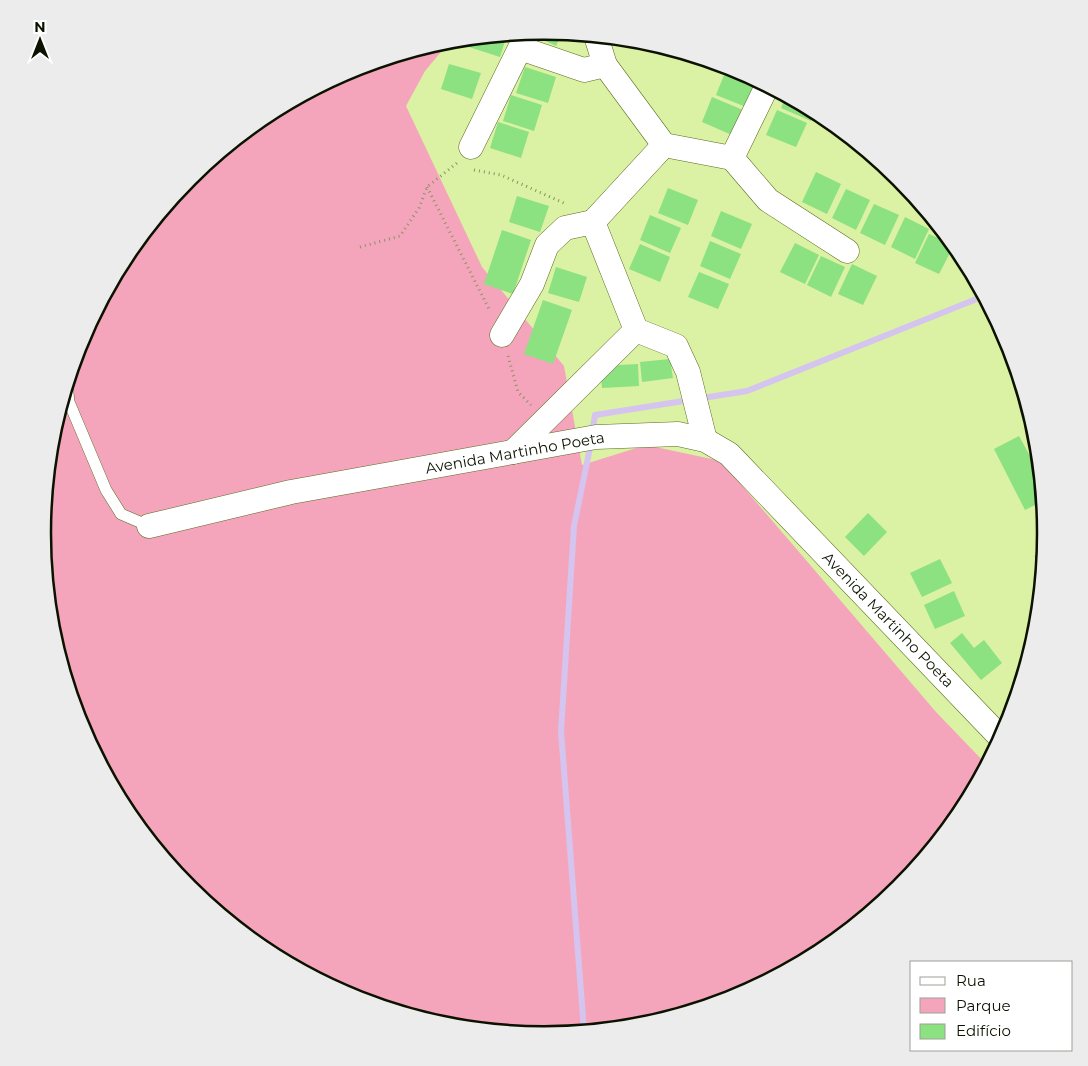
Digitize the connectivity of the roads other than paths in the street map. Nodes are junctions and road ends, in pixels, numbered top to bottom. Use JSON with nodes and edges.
{"nodes":[{"id":1,"x":598,"y":43,"type":"edge"},
{"id":2,"x":605,"y":66,"type":"junction"},
{"id":3,"x":764,"y":92,"type":"edge"},
{"id":4,"x":664,"y":144,"type":"junction"},
{"id":5,"x":732,"y":158,"type":"junction"},
{"id":6,"x":469,"y":162,"type":"road end"},
{"id":7,"x":593,"y":222,"type":"junction"},
{"id":8,"x":847,"y":251,"type":"dead end"},
{"id":9,"x":636,"y":330,"type":"junction"},
{"id":10,"x":502,"y":334,"type":"road end"},
{"id":11,"x":70,"y":400,"type":"edge"},
{"id":12,"x":705,"y":440,"type":"junction"},
{"id":13,"x":513,"y":452,"type":"junction"},
{"id":14,"x":149,"y":526,"type":"joint"},
{"id":15,"x":995,"y":731,"type":"edge"}],
"edges":[{"from":1,"to":2,"type":"street"},
{"from":2,"to":4,"type":"street"},
{"from":2,"to":6,"type":"street"},
{"from":3,"to":5,"type":"street"},
{"from":4,"to":5,"type":"street"},
{"from":4,"to":7,"type":"street"},
{"from":5,"to":8,"type":"street"},
{"from":7,"to":9,"type":"street"},
{"from":7,"to":10,"type":"street"},
{"from":9,"to":12,"type":"street"},
{"from":9,"to":13,"type":"street"},
{"from":11,"to":14,"type":"lane"},
{"from":12,"to":13,"type":"street","name":"Avenida Martinho Poeta"},
{"from":12,"to":15,"type":"street","name":"Avenida Martinho Poeta"},
{"from":13,"to":14,"type":"street","name":"Avenida Martinho Poeta"}]}
